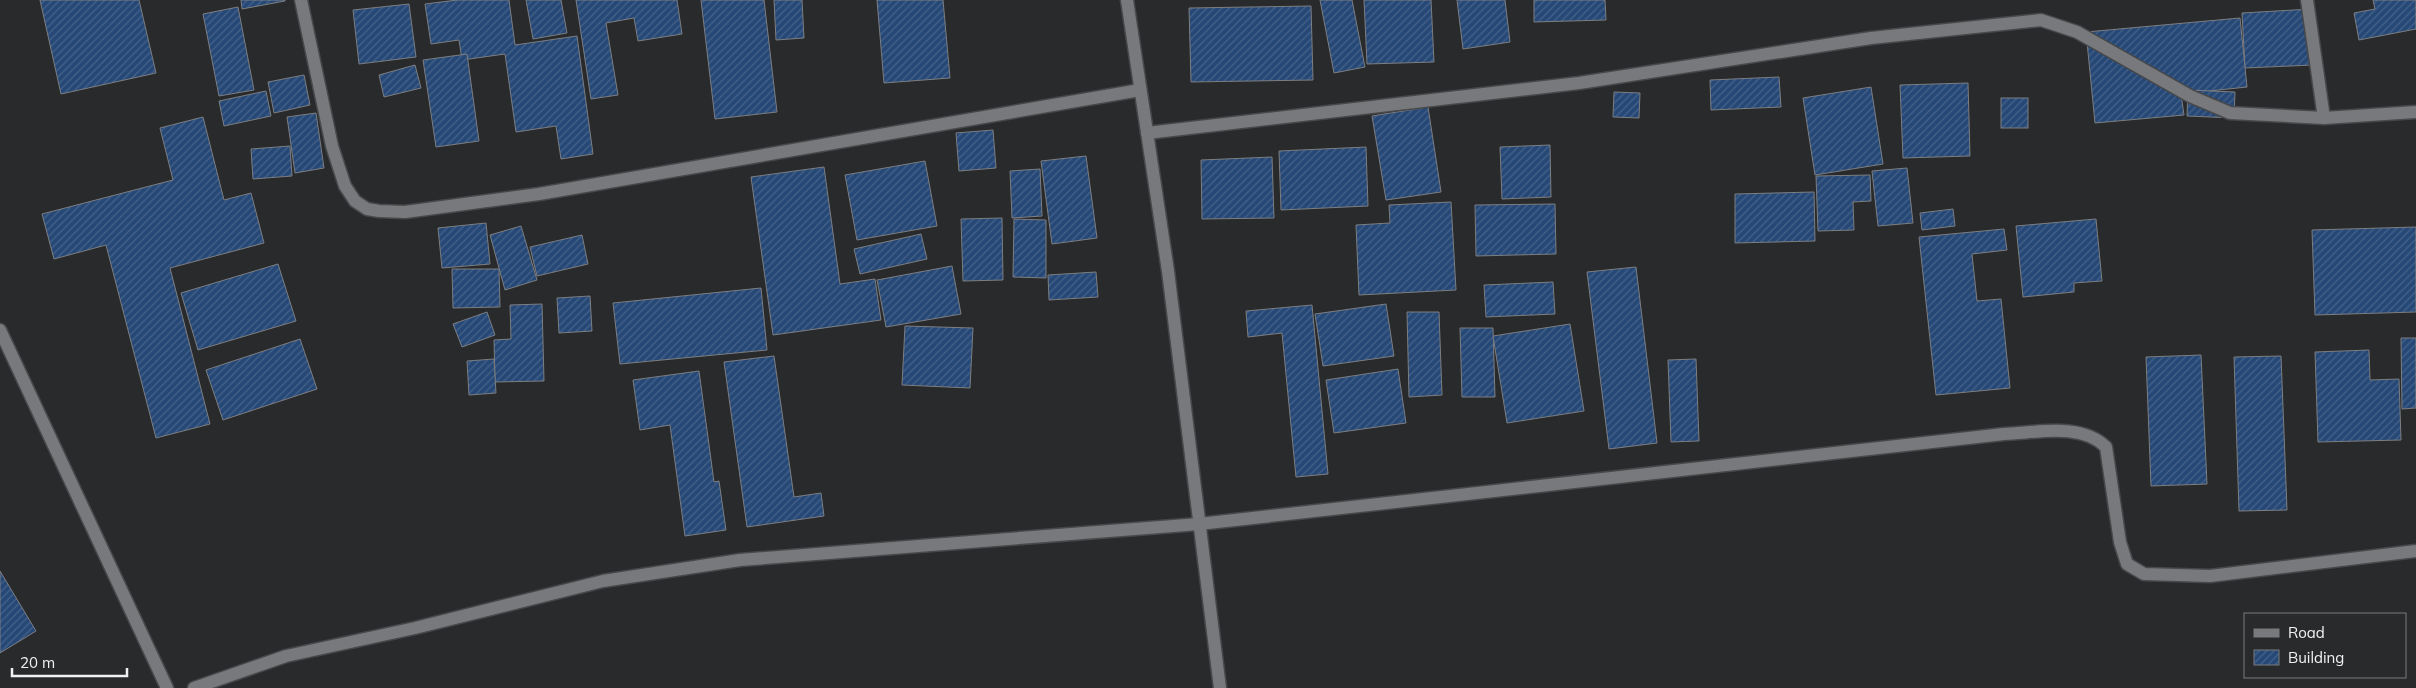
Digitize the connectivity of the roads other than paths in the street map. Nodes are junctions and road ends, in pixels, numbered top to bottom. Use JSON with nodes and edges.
{"nodes":[{"id":1,"x":301,"y":0,"type":"edge"},
{"id":2,"x":1127,"y":0,"type":"edge"},
{"id":3,"x":2307,"y":0,"type":"edge"},
{"id":4,"x":1140,"y":90,"type":"junction"},
{"id":5,"x":2416,"y":112,"type":"edge"},
{"id":6,"x":2324,"y":118,"type":"junction"},
{"id":7,"x":1147,"y":133,"type":"junction"},
{"id":8,"x":0,"y":330,"type":"edge"},
{"id":9,"x":1199,"y":524,"type":"junction"},
{"id":10,"x":2416,"y":551,"type":"edge"},
{"id":11,"x":167,"y":688,"type":"edge"},
{"id":12,"x":194,"y":688,"type":"edge"},
{"id":13,"x":1220,"y":688,"type":"edge"}],
"edges":[{"from":1,"to":4,"type":"street"},
{"from":2,"to":4,"type":"street"},
{"from":3,"to":6,"type":"street"},
{"from":4,"to":7,"type":"street"},
{"from":5,"to":6,"type":"street"},
{"from":6,"to":7,"type":"street"},
{"from":7,"to":9,"type":"street"},
{"from":8,"to":11,"type":"street"},
{"from":9,"to":10,"type":"street"},
{"from":9,"to":12,"type":"street"},
{"from":9,"to":13,"type":"street"}]}
